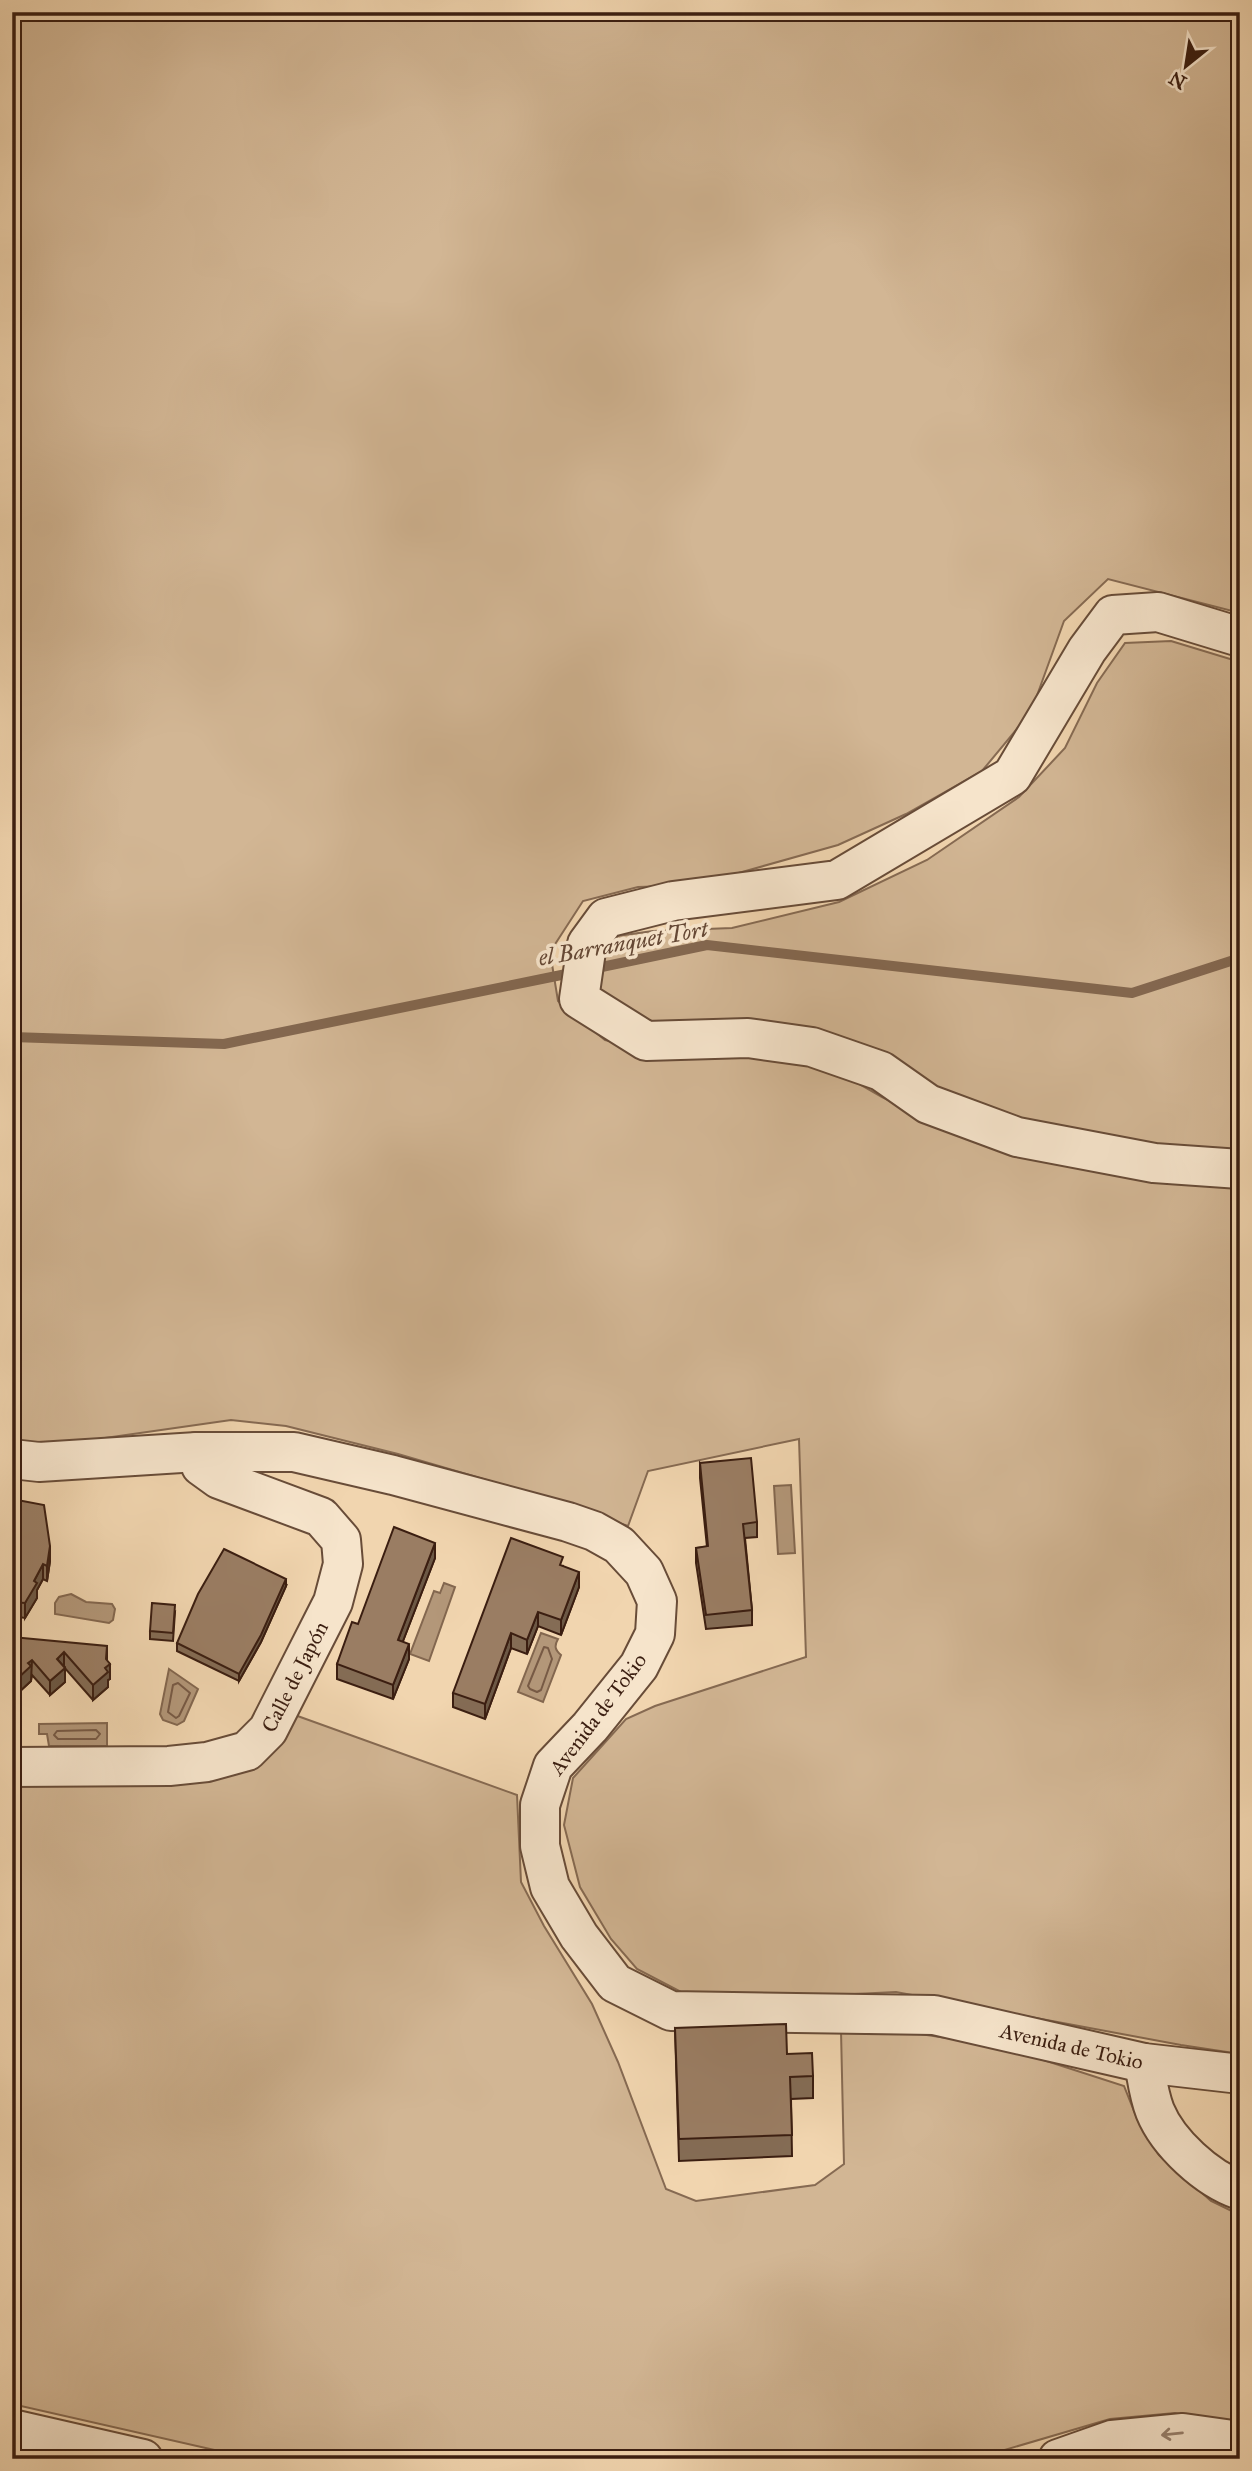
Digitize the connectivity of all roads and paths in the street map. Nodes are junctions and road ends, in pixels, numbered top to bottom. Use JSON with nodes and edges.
{"nodes":[{"id":1,"x":1240,"y":637,"type":"edge"},
{"id":2,"x":1240,"y":1169,"type":"edge"},
{"id":3,"x":197,"y":1452,"type":"junction"},
{"id":4,"x":12,"y":1459,"type":"edge"},
{"id":5,"x":12,"y":1767,"type":"edge"},
{"id":6,"x":1144,"y":2063,"type":"junction"},
{"id":7,"x":1240,"y":2074,"type":"edge"},
{"id":8,"x":1240,"y":2190,"type":"edge"},
{"id":9,"x":12,"y":2429,"type":"edge"},
{"id":10,"x":1240,"y":2441,"type":"edge"},
{"id":11,"x":143,"y":2459,"type":"edge"},
{"id":12,"x":1058,"y":2459,"type":"edge"}],
"edges":[{"from":1,"to":2,"type":"street"},
{"from":3,"to":4,"type":"street","name":"Avenida de Tokio"},
{"from":3,"to":5,"type":"street","name":"Calle de Japón"},
{"from":3,"to":6,"type":"street","name":"Avenida de Tokio"},
{"from":6,"to":7,"type":"street","name":"Avenida de Tokio"},
{"from":6,"to":8,"type":"street"},
{"from":9,"to":11,"type":"street"},
{"from":10,"to":12,"type":"street","one_way":true}]}
